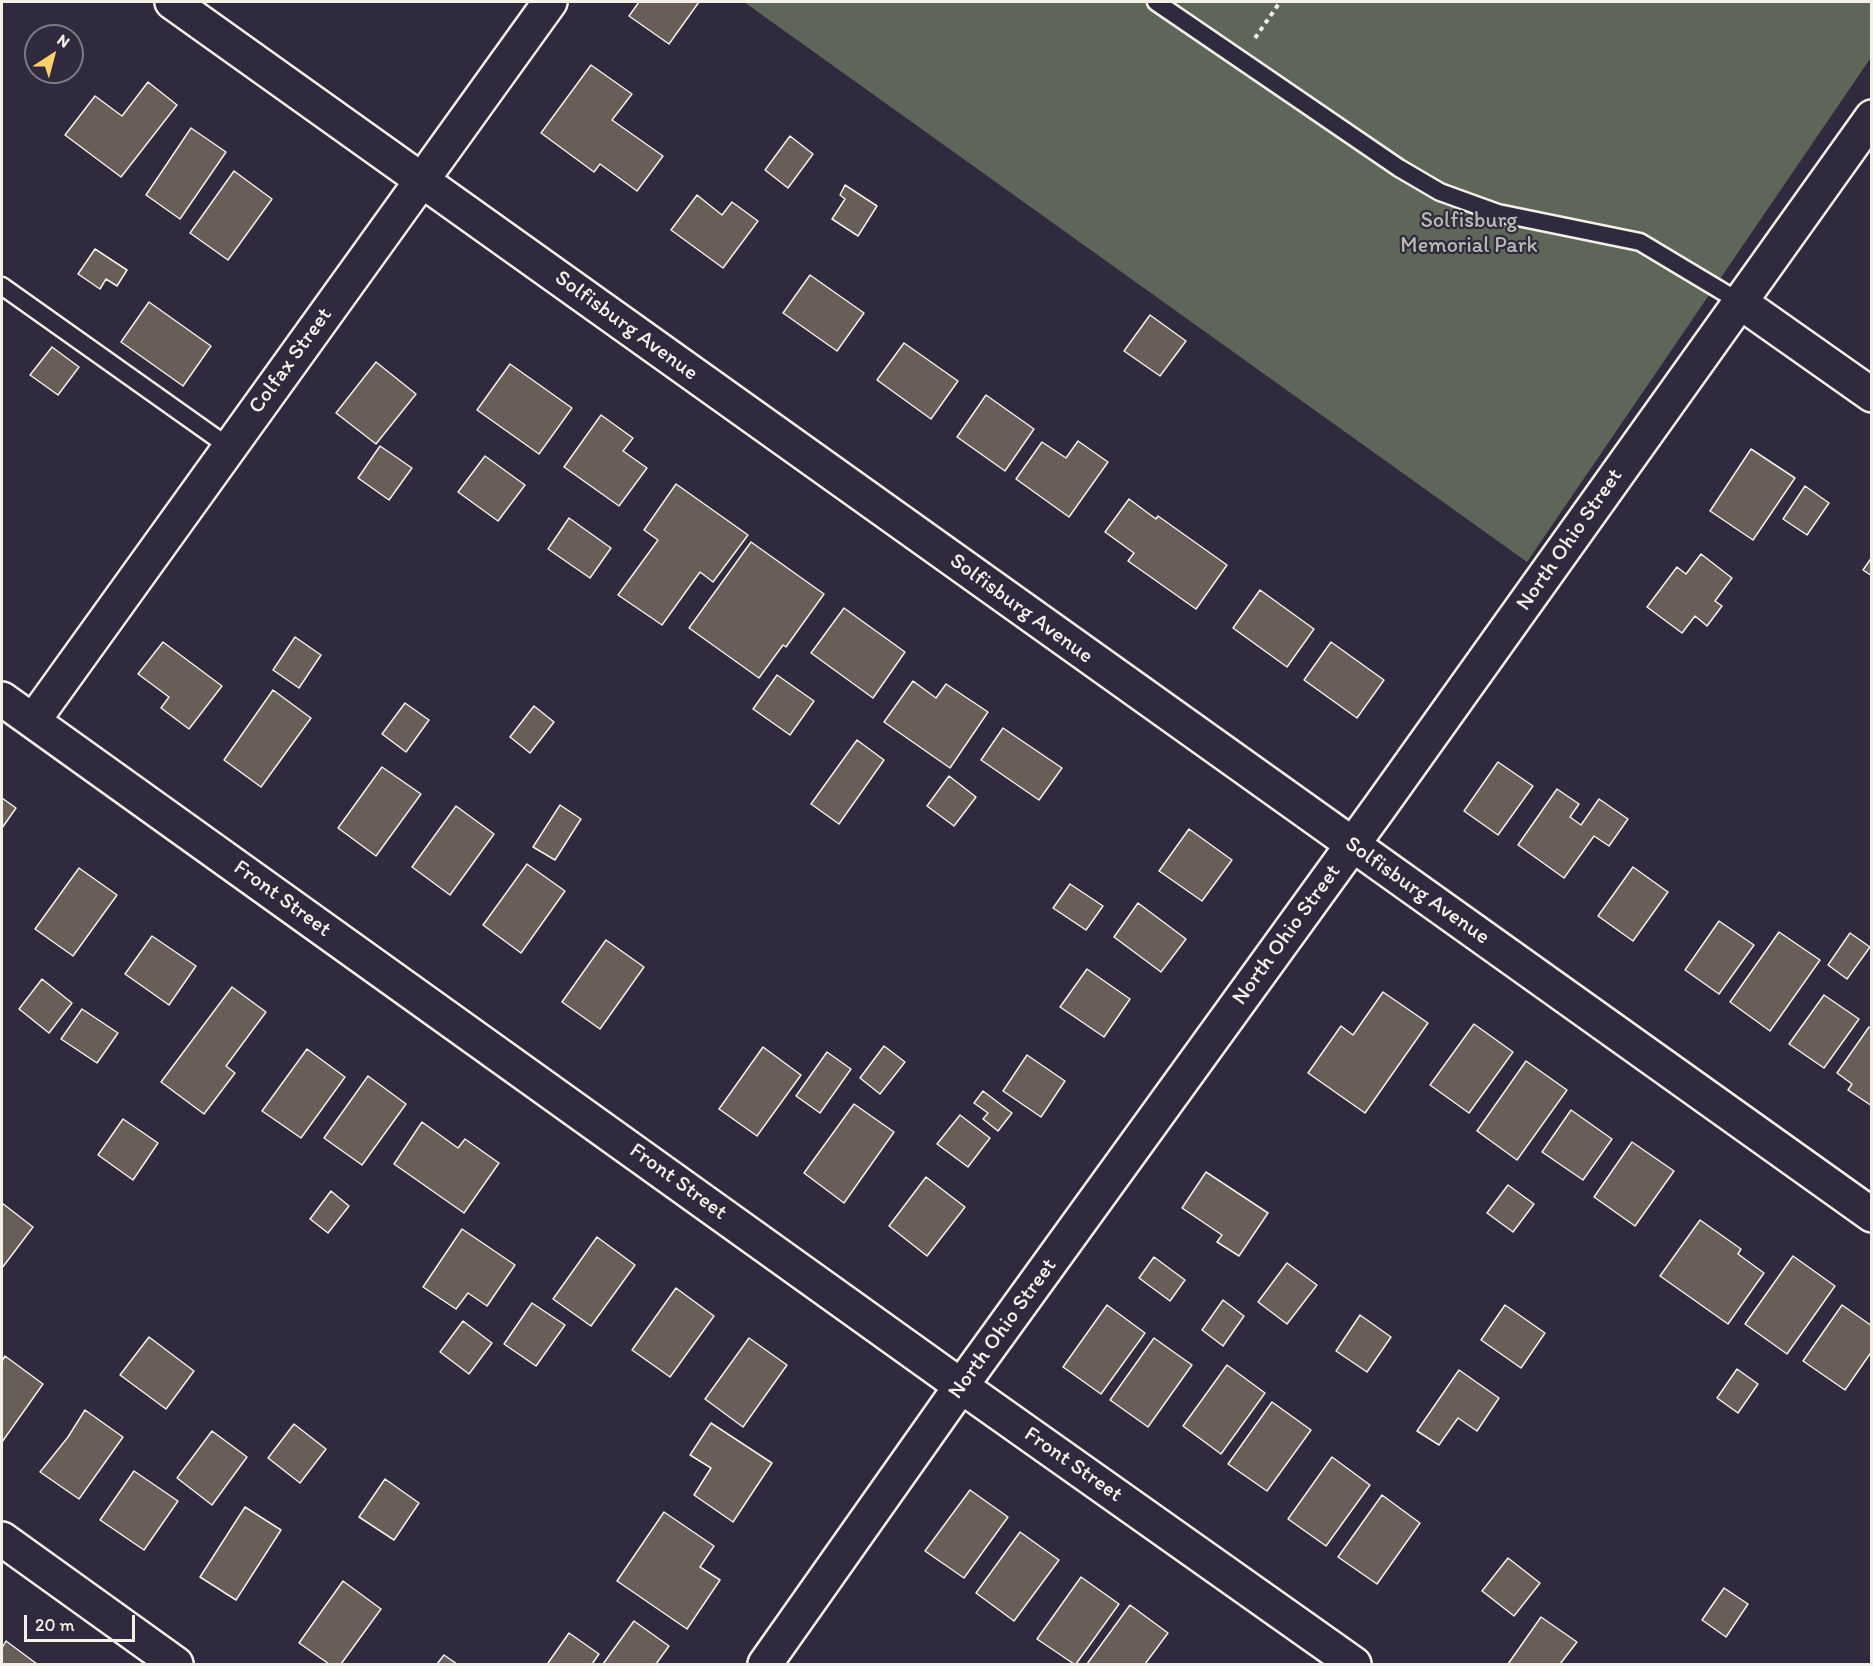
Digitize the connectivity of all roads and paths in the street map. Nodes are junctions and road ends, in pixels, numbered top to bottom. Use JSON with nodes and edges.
{"nodes":[{"id":1,"x":172,"y":2,"type":"edge"},
{"id":2,"x":550,"y":2,"type":"edge"},
{"id":3,"x":1156,"y":2,"type":"edge"},
{"id":4,"x":1280,"y":2,"type":"edge"},
{"id":5,"x":1241,"y":60,"type":"junction"},
{"id":6,"x":1872,"y":117,"type":"edge"},
{"id":7,"x":421,"y":180,"type":"junction"},
{"id":8,"x":2,"y":286,"type":"edge"},
{"id":9,"x":1740,"y":302,"type":"junction"},
{"id":10,"x":1872,"y":395,"type":"edge"},
{"id":11,"x":229,"y":447,"type":"junction"},
{"id":12,"x":2,"y":699,"type":"edge"},
{"id":13,"x":33,"y":721,"type":"junction"},
{"id":14,"x":1352,"y":845,"type":"junction"},
{"id":15,"x":1872,"y":1215,"type":"edge"},
{"id":16,"x":961,"y":1386,"type":"junction"},
{"id":17,"x":2,"y":1539,"type":"edge"},
{"id":18,"x":176,"y":1665,"type":"edge"},
{"id":19,"x":765,"y":1665,"type":"edge"},
{"id":20,"x":1354,"y":1665,"type":"edge"}],
"edges":[{"from":1,"to":7,"type":"street","name":"Solfisburg Avenue"},
{"from":2,"to":7,"type":"street","name":"Colfax Street"},
{"from":3,"to":5,"type":"lane"},
{"from":4,"to":5,"type":"path"},
{"from":5,"to":9,"type":"lane"},
{"from":6,"to":9,"type":"street","name":"North Ohio Street"},
{"from":7,"to":11,"type":"street","name":"Colfax Street"},
{"from":7,"to":14,"type":"street","name":"Solfisburg Avenue"},
{"from":8,"to":11,"type":"lane"},
{"from":9,"to":10,"type":"street"},
{"from":9,"to":14,"type":"street","name":"North Ohio Street"},
{"from":11,"to":13,"type":"street","name":"Colfax Street"},
{"from":12,"to":13,"type":"street","name":"Front Street"},
{"from":13,"to":16,"type":"street","name":"Front Street"},
{"from":14,"to":15,"type":"street","name":"Solfisburg Avenue"},
{"from":14,"to":16,"type":"street","name":"North Ohio Street"},
{"from":16,"to":19,"type":"street","name":"North Ohio Street"},
{"from":16,"to":20,"type":"street","name":"Front Street"},
{"from":17,"to":18,"type":"street"}]}
